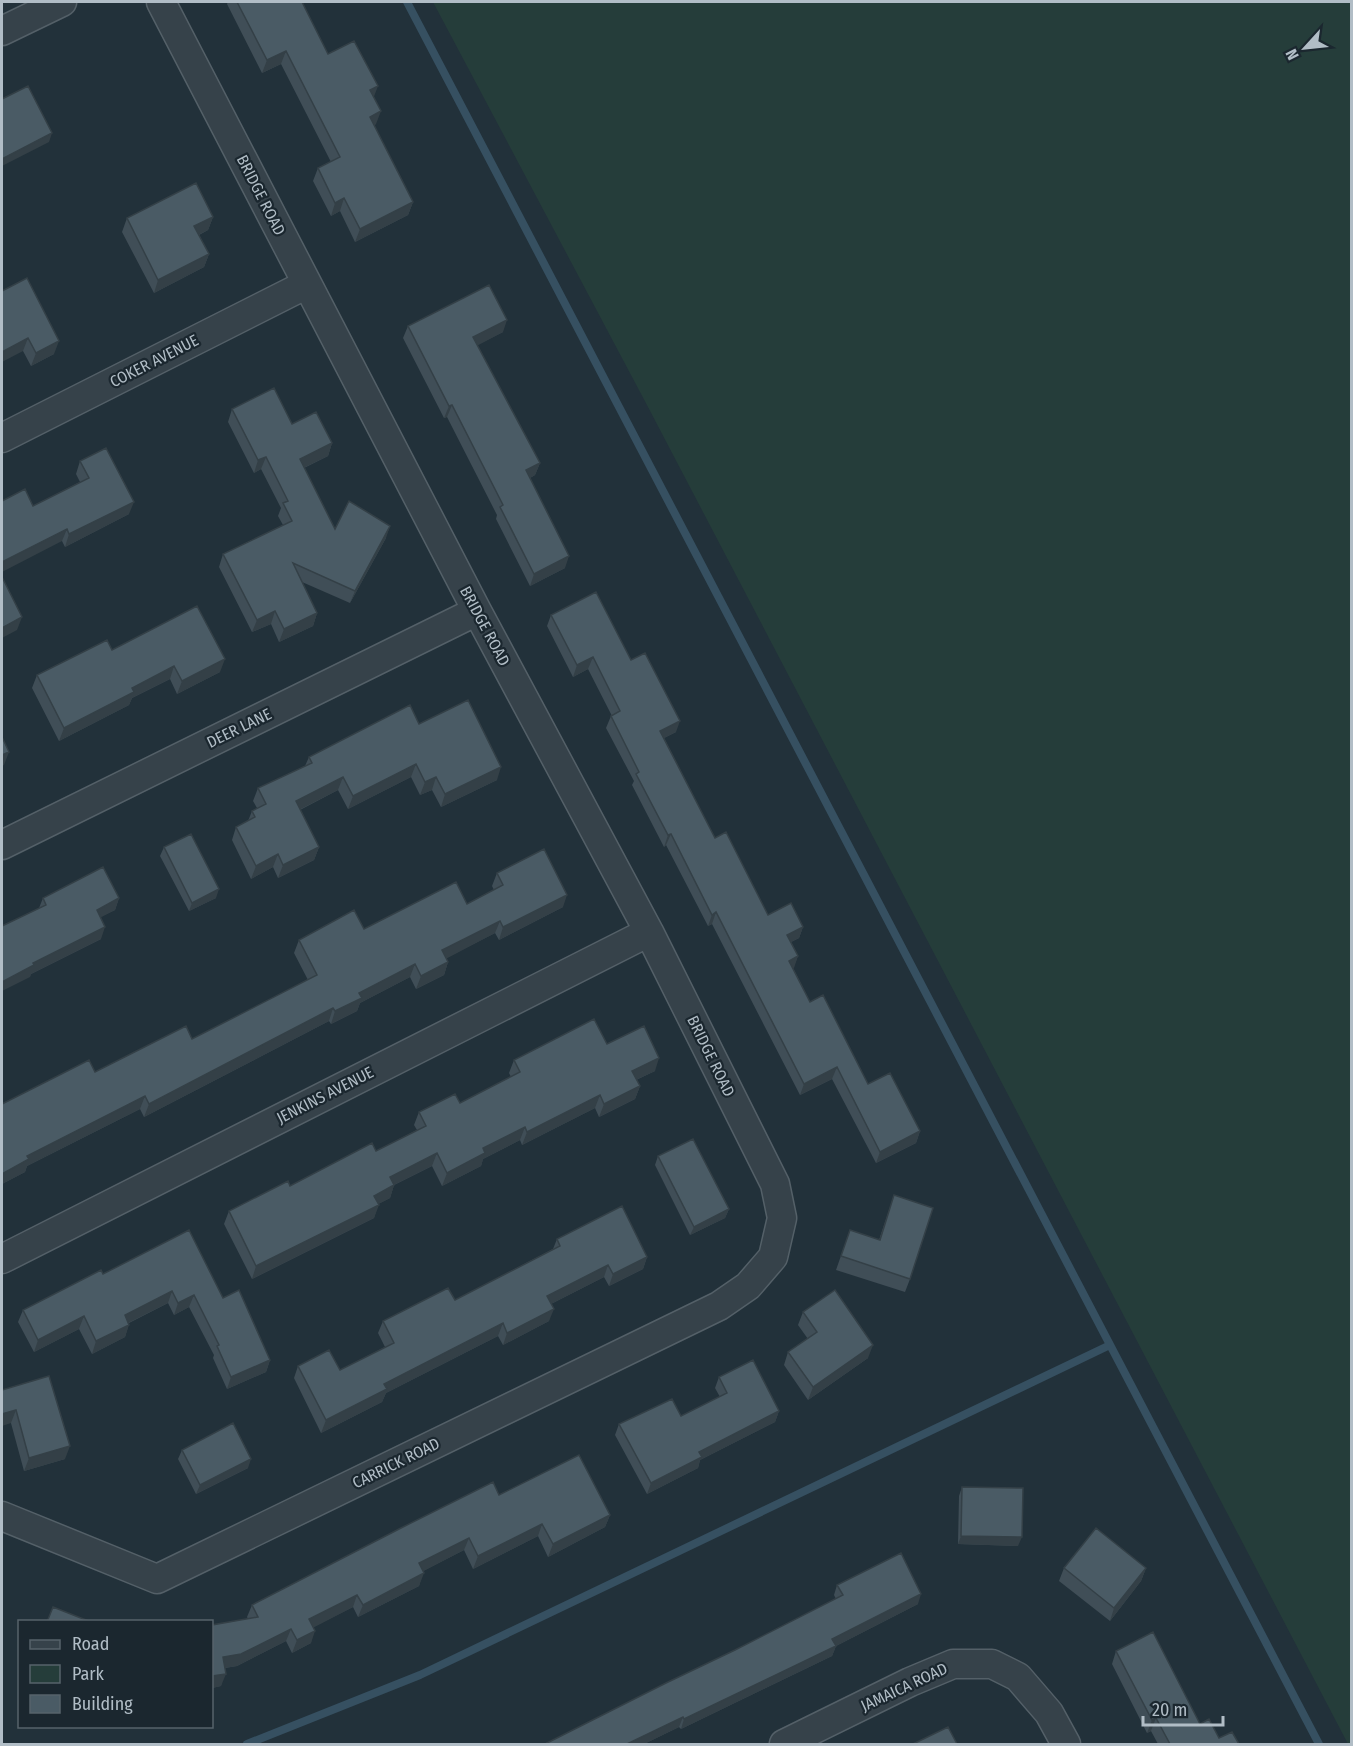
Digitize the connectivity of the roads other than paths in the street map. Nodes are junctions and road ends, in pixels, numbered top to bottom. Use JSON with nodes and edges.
{"nodes":[{"id":1,"x":62,"y":2,"type":"edge"},
{"id":2,"x":161,"y":2,"type":"edge"},
{"id":3,"x":2,"y":32,"type":"edge"},
{"id":4,"x":307,"y":284,"type":"junction"},
{"id":5,"x":2,"y":438,"type":"edge"},
{"id":6,"x":477,"y":611,"type":"junction"},
{"id":7,"x":2,"y":845,"type":"edge"},
{"id":8,"x":650,"y":932,"type":"junction"},
{"id":9,"x":773,"y":1257,"type":"joint"},
{"id":10,"x":2,"y":1259,"type":"edge"},
{"id":11,"x":2,"y":1516,"type":"edge"},
{"id":12,"x":784,"y":1744,"type":"edge"},
{"id":13,"x":1066,"y":1744,"type":"edge"}],
"edges":[{"from":1,"to":3,"type":"street"},
{"from":2,"to":4,"type":"street","name":"BRIDGE ROAD"},
{"from":4,"to":5,"type":"street","name":"COKER AVENUE"},
{"from":4,"to":6,"type":"street","name":"BRIDGE ROAD"},
{"from":6,"to":7,"type":"street","name":"DEER LANE"},
{"from":6,"to":8,"type":"street","name":"BRIDGE ROAD"},
{"from":8,"to":9,"type":"street","name":"BRIDGE ROAD"},
{"from":8,"to":10,"type":"street","name":"JENKINS AVENUE"},
{"from":9,"to":11,"type":"street","name":"CARRICK ROAD"},
{"from":12,"to":13,"type":"street","name":"JAMAICA ROAD"}]}
